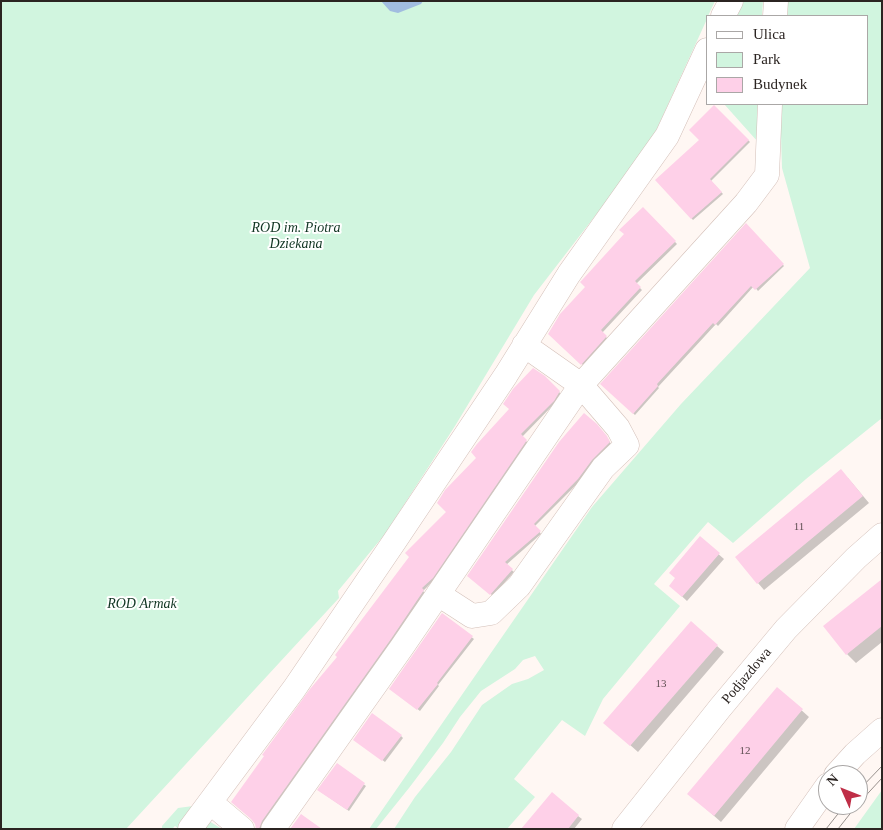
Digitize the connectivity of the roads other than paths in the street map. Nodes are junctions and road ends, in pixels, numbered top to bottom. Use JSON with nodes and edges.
{"nodes":[{"id":1,"x":731,"y":1,"type":"edge"},
{"id":2,"x":776,"y":1,"type":"edge"},
{"id":3,"x":724,"y":15,"type":"edge"},
{"id":4,"x":775,"y":15,"type":"edge"},
{"id":5,"x":706,"y":52,"type":"edge"},
{"id":6,"x":770,"y":105,"type":"edge"},
{"id":7,"x":524,"y":345,"type":"junction"},
{"id":8,"x":581,"y":385,"type":"junction"},
{"id":9,"x":882,"y":535,"type":"edge"},
{"id":10,"x":438,"y":594,"type":"junction"},
{"id":11,"x":882,"y":730,"type":"edge"},
{"id":12,"x":845,"y":765,"type":"edge"},
{"id":13,"x":818,"y":799,"type":"edge"},
{"id":14,"x":210,"y":802,"type":"junction"},
{"id":15,"x":190,"y":829,"type":"edge"},
{"id":16,"x":242,"y":829,"type":"edge"},
{"id":17,"x":273,"y":829,"type":"edge"},
{"id":18,"x":624,"y":829,"type":"edge"},
{"id":19,"x":796,"y":829,"type":"edge"}],
"edges":[{"from":1,"to":3,"type":"street"},
{"from":2,"to":4,"type":"street"},
{"from":5,"to":7,"type":"street"},
{"from":6,"to":8,"type":"street"},
{"from":7,"to":8,"type":"street"},
{"from":7,"to":14,"type":"street"},
{"from":8,"to":10,"type":"street"},
{"from":8,"to":10,"type":"street"},
{"from":9,"to":18,"type":"street","name":"Podjazdowa"},
{"from":10,"to":17,"type":"street"},
{"from":11,"to":12,"type":"street"},
{"from":13,"to":19,"type":"street"},
{"from":14,"to":15,"type":"street"},
{"from":14,"to":16,"type":"street"}]}
